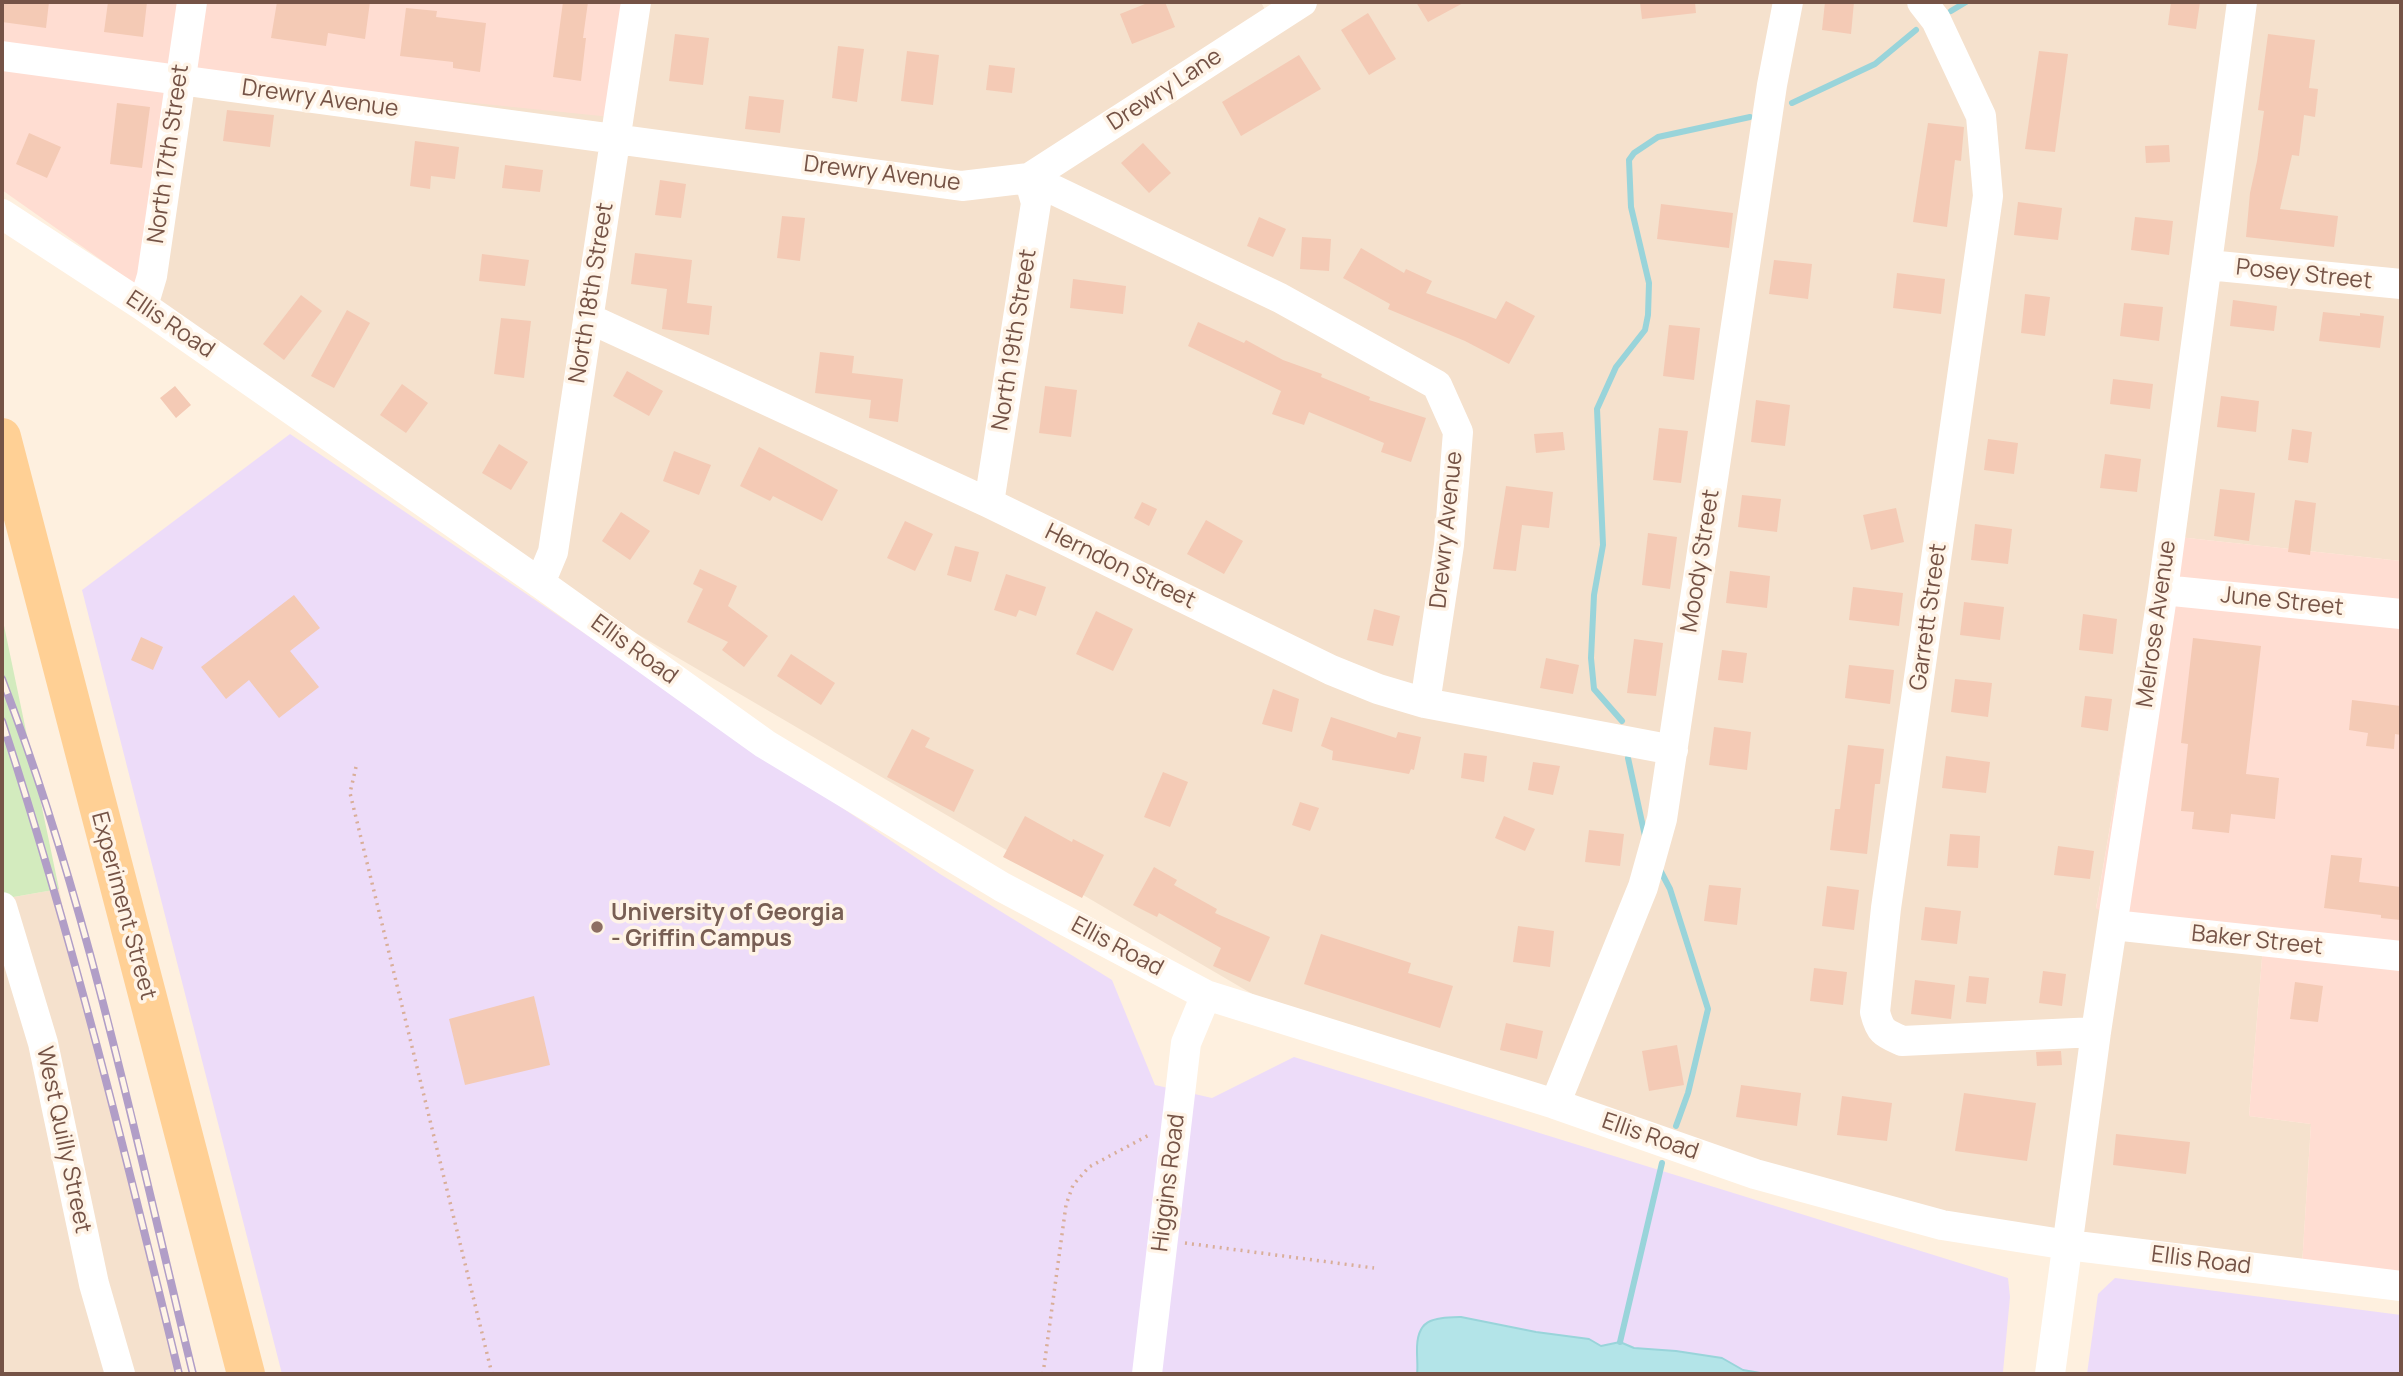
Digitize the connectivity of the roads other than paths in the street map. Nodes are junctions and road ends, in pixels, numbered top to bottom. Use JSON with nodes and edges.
{"nodes":[{"id":1,"x":192,"y":2,"type":"edge"},
{"id":2,"x":636,"y":2,"type":"edge"},
{"id":3,"x":1788,"y":2,"type":"edge"},
{"id":4,"x":1922,"y":2,"type":"edge"},
{"id":5,"x":2242,"y":2,"type":"edge"},
{"id":6,"x":1296,"y":3,"type":"edge"},
{"id":7,"x":2,"y":57,"type":"edge"},
{"id":8,"x":180,"y":80,"type":"junction"},
{"id":9,"x":616,"y":139,"type":"junction"},
{"id":10,"x":1029,"y":178,"type":"junction"},
{"id":11,"x":2,"y":214,"type":"edge"},
{"id":12,"x":2208,"y":265,"type":"junction"},
{"id":13,"x":2401,"y":284,"type":"edge"},
{"id":14,"x":144,"y":306,"type":"junction"},
{"id":15,"x":588,"y":318,"type":"junction"},
{"id":16,"x":2,"y":437,"type":"edge"},
{"id":17,"x":989,"y":503,"type":"junction"},
{"id":18,"x":540,"y":583,"type":"junction"},
{"id":19,"x":2163,"y":590,"type":"junction"},
{"id":20,"x":2401,"y":614,"type":"edge"},
{"id":21,"x":1426,"y":702,"type":"junction"},
{"id":22,"x":1673,"y":750,"type":"junction"},
{"id":23,"x":2,"y":907,"type":"edge"},
{"id":24,"x":2113,"y":925,"type":"junction"},
{"id":25,"x":2401,"y":956,"type":"edge"},
{"id":26,"x":1206,"y":995,"type":"junction"},
{"id":27,"x":2096,"y":1032,"type":"junction"},
{"id":28,"x":1555,"y":1104,"type":"junction"},
{"id":29,"x":2068,"y":1245,"type":"junction"},
{"id":30,"x":2401,"y":1286,"type":"edge"},
{"id":31,"x":120,"y":1374,"type":"edge"},
{"id":32,"x":246,"y":1374,"type":"edge"},
{"id":33,"x":1147,"y":1374,"type":"edge"},
{"id":34,"x":2050,"y":1374,"type":"edge"}],
"edges":[{"from":1,"to":8,"type":"street","name":"North 17th Street"},
{"from":2,"to":9,"type":"street","name":"North 18th Street"},
{"from":3,"to":22,"type":"street","name":"Moody Street"},
{"from":4,"to":27,"type":"street","name":"Garrett Street"},
{"from":5,"to":12,"type":"street","name":"Melrose Avenue"},
{"from":6,"to":10,"type":"street","name":"Drewry Lane"},
{"from":7,"to":8,"type":"street","name":"Drewry Avenue"},
{"from":8,"to":9,"type":"street","name":"Drewry Avenue"},
{"from":8,"to":14,"type":"street","name":"North 17th Street"},
{"from":9,"to":10,"type":"street","name":"Drewry Avenue"},
{"from":9,"to":15,"type":"street","name":"North 18th Street"},
{"from":10,"to":17,"type":"street","name":"North 19th Street"},
{"from":10,"to":21,"type":"street","name":"Drewry Avenue"},
{"from":11,"to":14,"type":"street","name":"Ellis Road"},
{"from":12,"to":13,"type":"street","name":"Posey Street"},
{"from":12,"to":19,"type":"street","name":"Melrose Avenue"},
{"from":14,"to":18,"type":"street","name":"Ellis Road"},
{"from":15,"to":17,"type":"street","name":"Herndon Street"},
{"from":15,"to":18,"type":"street","name":"North 18th Street"},
{"from":16,"to":32,"type":"main road","name":"Experiment Street"},
{"from":17,"to":21,"type":"street","name":"Herndon Street"},
{"from":18,"to":26,"type":"street","name":"Ellis Road"},
{"from":19,"to":20,"type":"street","name":"June Street"},
{"from":19,"to":24,"type":"street","name":"Melrose Avenue"},
{"from":21,"to":22,"type":"street","name":"Herndon Street"},
{"from":22,"to":28,"type":"street","name":"Moody Street"},
{"from":23,"to":31,"type":"street","name":"West Quilly Street"},
{"from":24,"to":25,"type":"street","name":"Baker Street"},
{"from":24,"to":27,"type":"street","name":"Melrose Avenue"},
{"from":26,"to":28,"type":"street","name":"Ellis Road"},
{"from":26,"to":33,"type":"street","name":"Higgins Road"},
{"from":27,"to":29,"type":"street","name":"Melrose Avenue"},
{"from":28,"to":29,"type":"street","name":"Ellis Road"},
{"from":29,"to":30,"type":"street","name":"Ellis Road"},
{"from":29,"to":34,"type":"street","name":"Melrose Avenue"}]}
